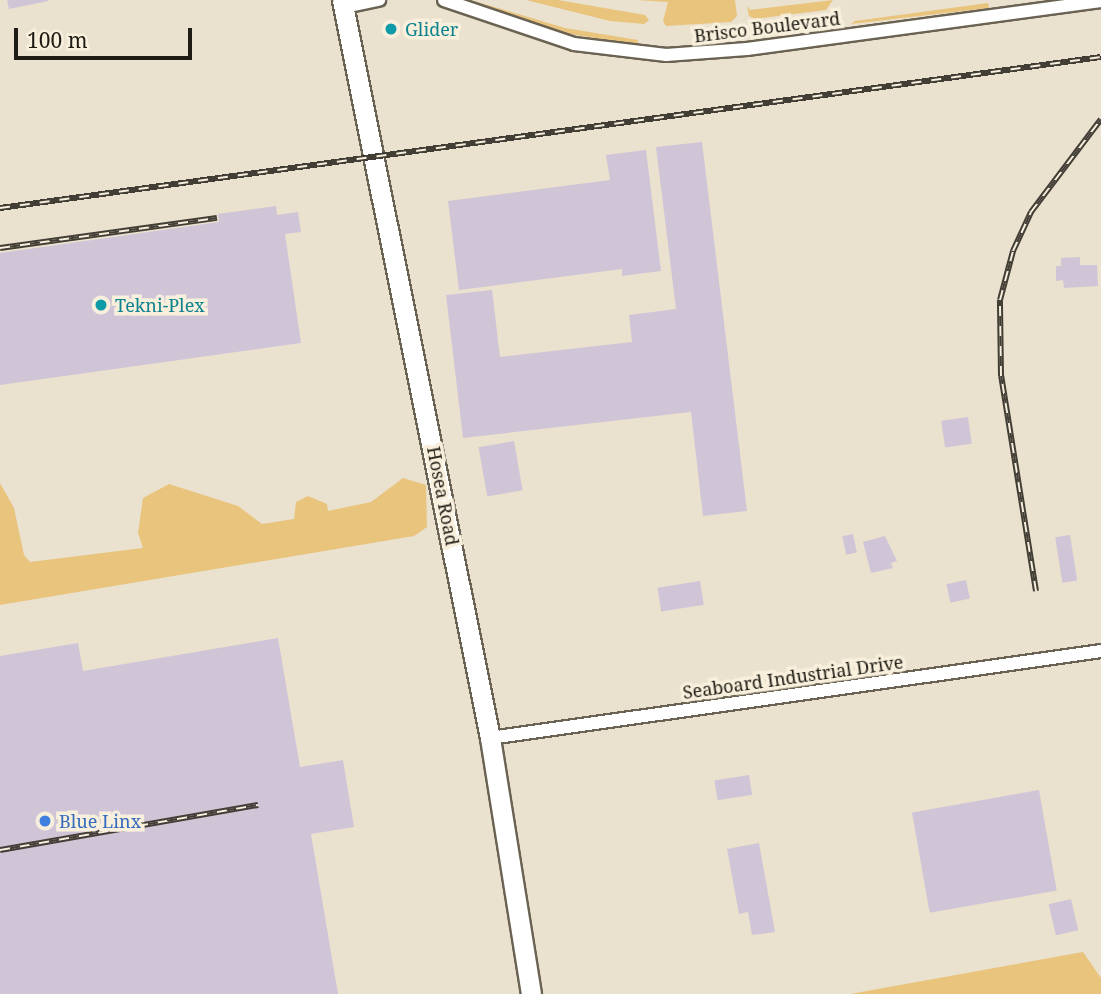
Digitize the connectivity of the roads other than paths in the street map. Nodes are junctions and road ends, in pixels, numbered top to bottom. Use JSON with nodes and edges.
{"nodes":[{"id":1,"x":379,"y":0,"type":"edge"},
{"id":2,"x":443,"y":0,"type":"edge"},
{"id":3,"x":1101,"y":1,"type":"edge"},
{"id":4,"x":344,"y":4,"type":"edge"},
{"id":5,"x":1101,"y":651,"type":"edge"},
{"id":6,"x":490,"y":738,"type":"junction"},
{"id":7,"x":531,"y":994,"type":"edge"}],
"edges":[{"from":1,"to":4,"type":"street"},
{"from":2,"to":3,"type":"street","name":"Brisco Boulevard"},
{"from":4,"to":6,"type":"street","name":"Hosea Road"},
{"from":5,"to":6,"type":"street","name":"Seaboard Industrial Drive"},
{"from":6,"to":7,"type":"street","name":"Hosea Road"}]}
